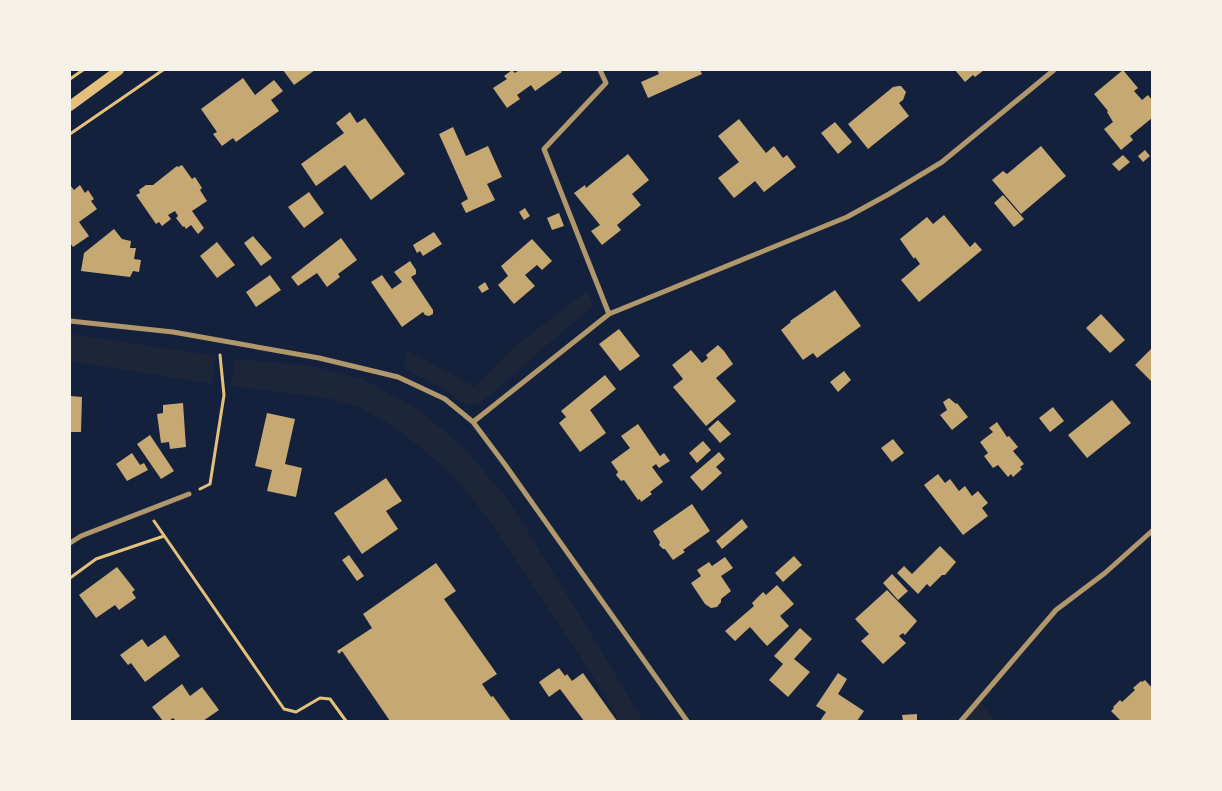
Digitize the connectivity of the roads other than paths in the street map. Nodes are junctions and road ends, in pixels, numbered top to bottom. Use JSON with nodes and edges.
{"nodes":[{"id":1,"x":119,"y":70,"type":"edge"},
{"id":2,"x":600,"y":70,"type":"edge"},
{"id":3,"x":1054,"y":70,"type":"edge"},
{"id":4,"x":70,"y":106,"type":"edge"},
{"id":5,"x":610,"y":314,"type":"junction"},
{"id":6,"x":70,"y":321,"type":"edge"},
{"id":7,"x":473,"y":422,"type":"junction"},
{"id":8,"x":190,"y":494,"type":"road end"},
{"id":9,"x":1152,"y":531,"type":"edge"},
{"id":10,"x":70,"y":543,"type":"edge"},
{"id":11,"x":687,"y":721,"type":"edge"},
{"id":12,"x":960,"y":721,"type":"edge"}],
"edges":[{"from":1,"to":4,"type":"main road"},
{"from":2,"to":5,"type":"street"},
{"from":3,"to":5,"type":"street"},
{"from":5,"to":7,"type":"street"},
{"from":6,"to":7,"type":"street"},
{"from":7,"to":11,"type":"street"},
{"from":8,"to":10,"type":"street"},
{"from":9,"to":12,"type":"street"}]}
